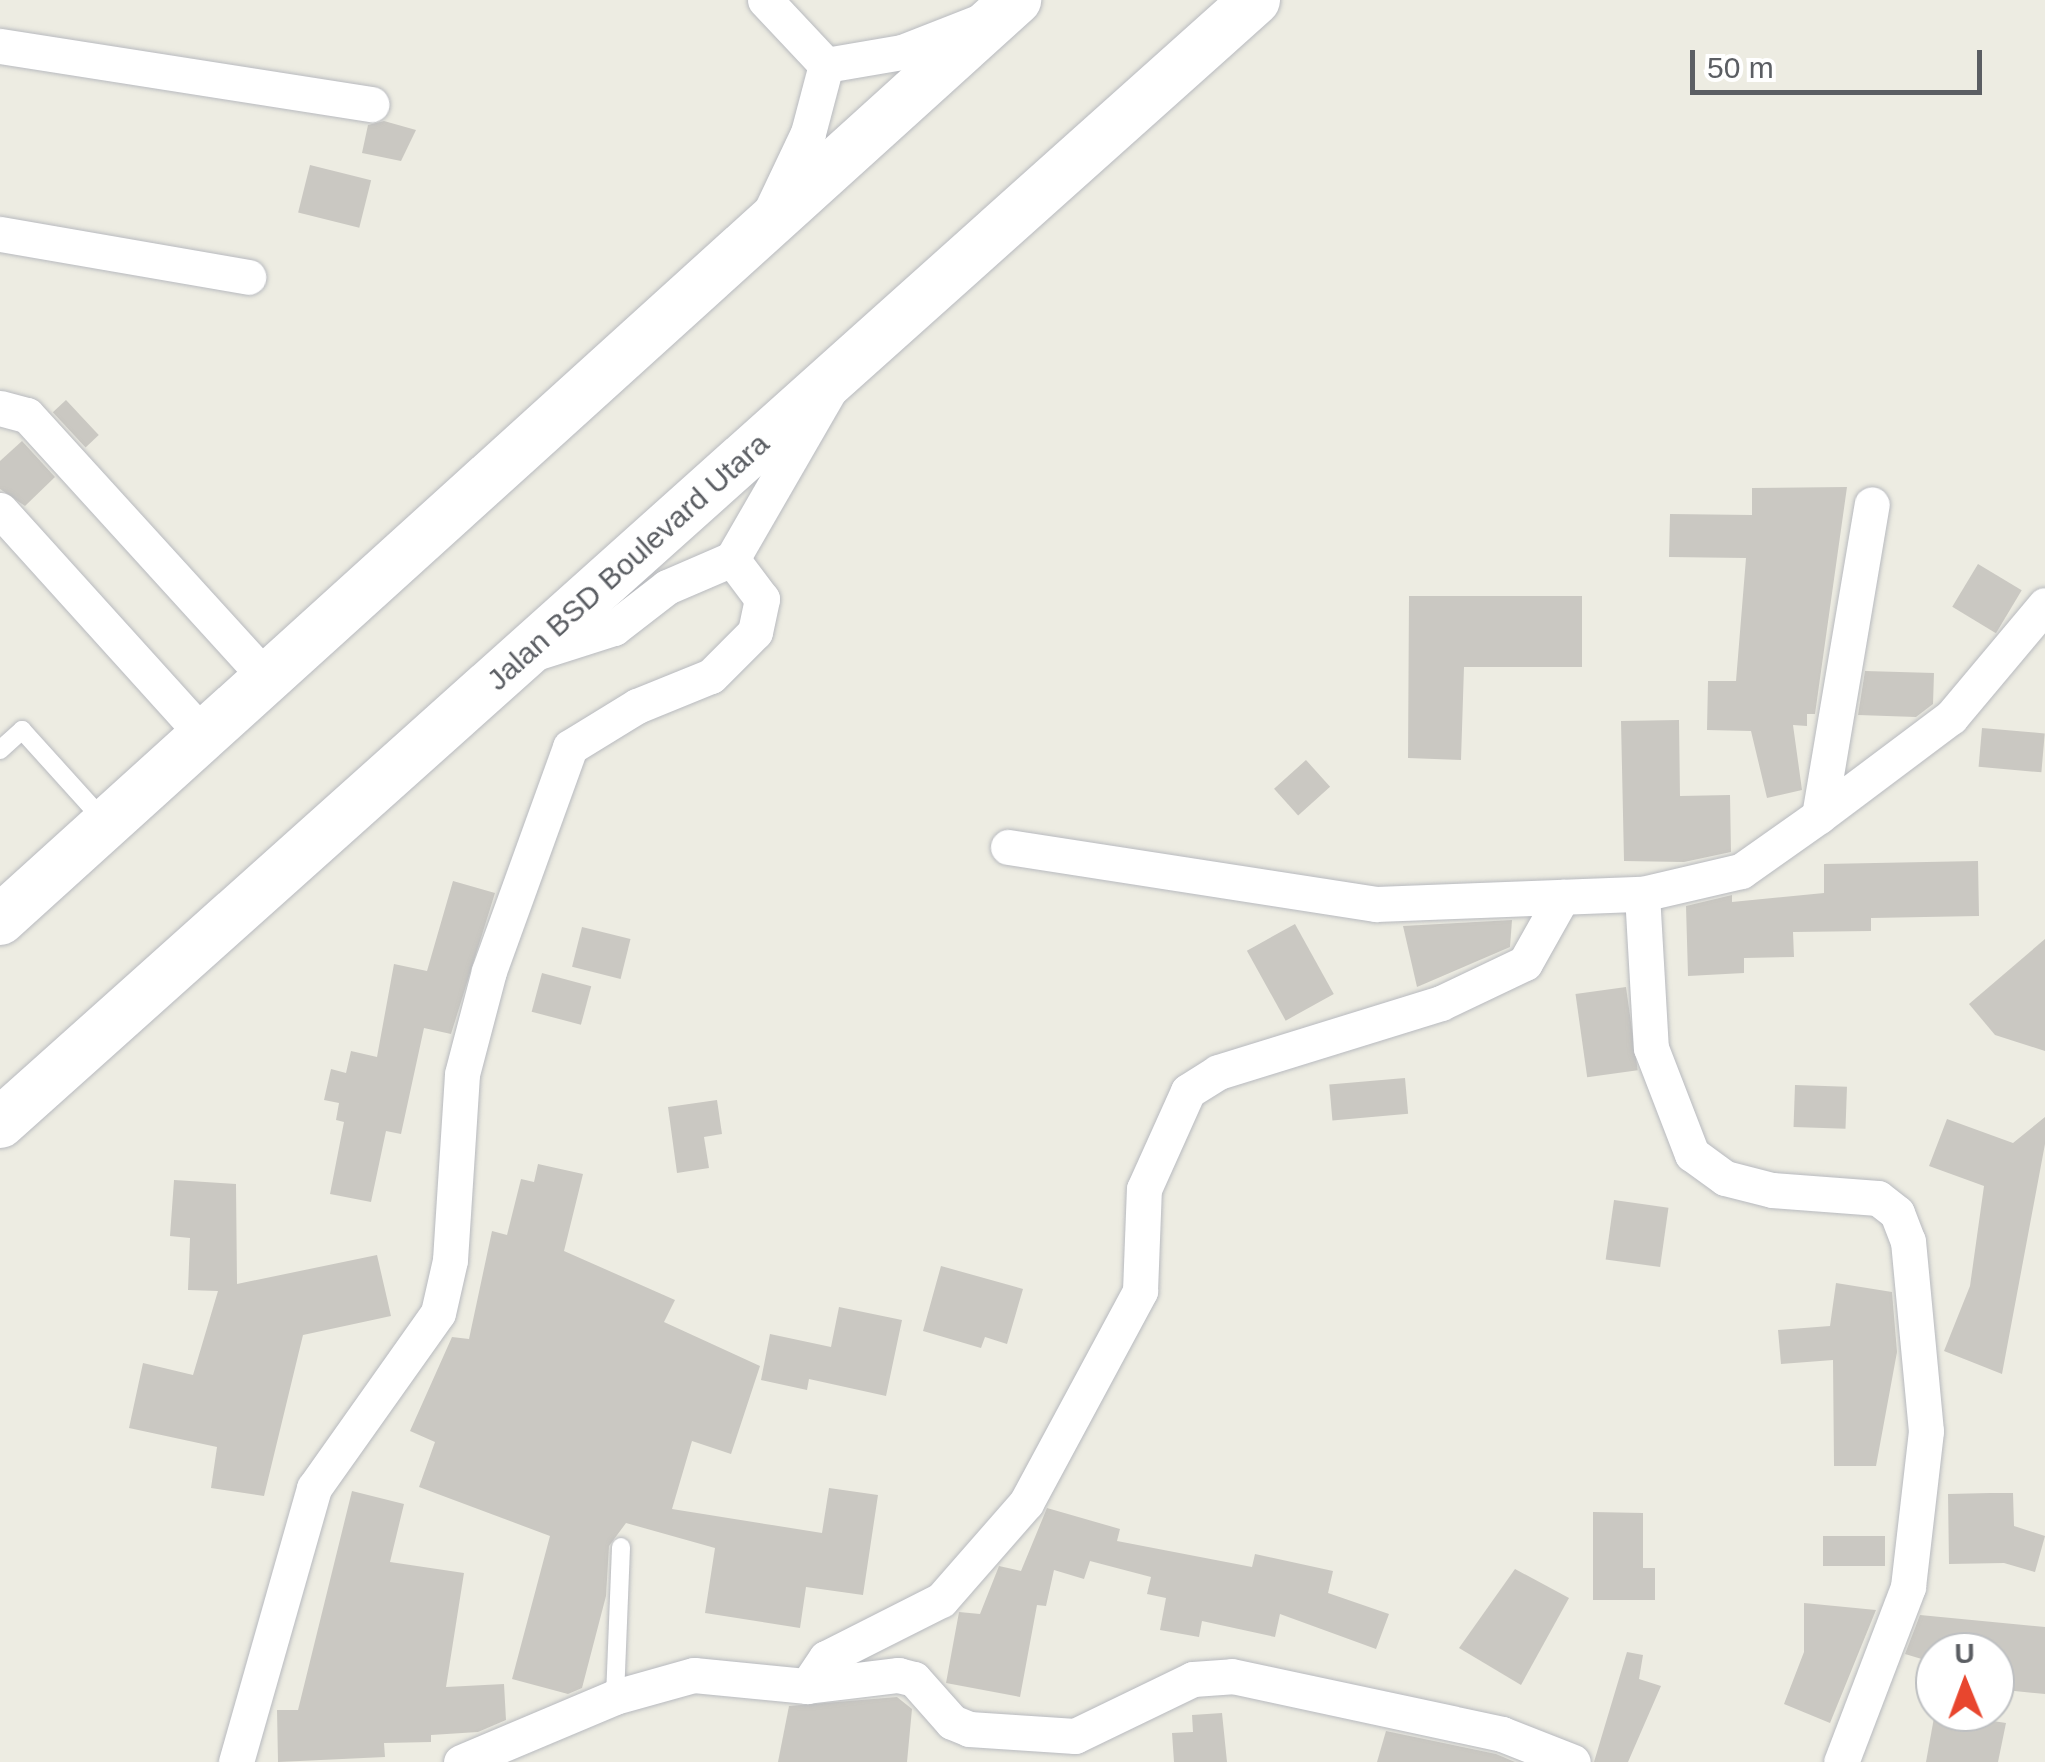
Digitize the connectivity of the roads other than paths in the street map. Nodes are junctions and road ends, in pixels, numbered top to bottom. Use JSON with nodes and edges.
{"nodes":[{"id":1,"x":765,"y":0,"type":"edge"},
{"id":2,"x":1255,"y":0,"type":"edge"},
{"id":3,"x":1008,"y":6,"type":"edge"},
{"id":4,"x":0,"y":46,"type":"edge"},
{"id":5,"x":826,"y":65,"type":"junction"},
{"id":6,"x":372,"y":104,"type":"dead end"},
{"id":7,"x":762,"y":229,"type":"junction"},
{"id":8,"x":0,"y":234,"type":"edge"},
{"id":9,"x":248,"y":277,"type":"dead end"},
{"id":10,"x":837,"y":374,"type":"junction"},
{"id":11,"x":0,"y":408,"type":"edge"},
{"id":12,"x":1872,"y":504,"type":"dead end"},
{"id":13,"x":0,"y":510,"type":"edge"},
{"id":14,"x":732,"y":559,"type":"junction"},
{"id":15,"x":2045,"y":604,"type":"edge"},
{"id":16,"x":520,"y":658,"type":"junction"},
{"id":17,"x":266,"y":678,"type":"junction"},
{"id":18,"x":204,"y":736,"type":"junction"},
{"id":19,"x":0,"y":750,"type":"edge"},
{"id":20,"x":1819,"y":816,"type":"junction"},
{"id":21,"x":106,"y":824,"type":"junction"},
{"id":22,"x":1008,"y":846,"type":"dead end"},
{"id":23,"x":1642,"y":894,"type":"junction"},
{"id":24,"x":1562,"y":897,"type":"junction"},
{"id":25,"x":0,"y":920,"type":"edge"},
{"id":26,"x":0,"y":1123,"type":"edge"},
{"id":27,"x":622,"y":1547,"type":"dead end"},
{"id":28,"x":807,"y":1686,"type":"junction"},
{"id":29,"x":615,"y":1697,"type":"junction"},
{"id":30,"x":236,"y":1762,"type":"edge"},
{"id":31,"x":462,"y":1762,"type":"edge"},
{"id":32,"x":1573,"y":1762,"type":"edge"},
{"id":33,"x":1842,"y":1762,"type":"edge"}],
"edges":[{"from":1,"to":5,"type":"street"},
{"from":2,"to":10,"type":"main road","name":"Jalan BSD Boulevard Utara"},
{"from":3,"to":5,"type":"street"},
{"from":3,"to":7,"type":"main road"},
{"from":4,"to":6,"type":"street"},
{"from":5,"to":7,"type":"street"},
{"from":7,"to":17,"type":"main road"},
{"from":8,"to":9,"type":"street"},
{"from":10,"to":14,"type":"street"},
{"from":10,"to":16,"type":"main road","name":"Jalan BSD Boulevard Utara"},
{"from":11,"to":17,"type":"street"},
{"from":12,"to":20,"type":"street"},
{"from":13,"to":18,"type":"street"},
{"from":14,"to":16,"type":"street"},
{"from":14,"to":30,"type":"street"},
{"from":15,"to":20,"type":"street"},
{"from":16,"to":26,"type":"main road","name":"Jalan BSD Boulevard Utara"},
{"from":17,"to":18,"type":"main road"},
{"from":18,"to":21,"type":"main road"},
{"from":19,"to":21,"type":"lane"},
{"from":20,"to":23,"type":"street"},
{"from":21,"to":25,"type":"main road"},
{"from":22,"to":24,"type":"street"},
{"from":23,"to":24,"type":"street"},
{"from":23,"to":33,"type":"street"},
{"from":24,"to":28,"type":"street"},
{"from":27,"to":29,"type":"lane"},
{"from":28,"to":29,"type":"street"},
{"from":28,"to":32,"type":"street"},
{"from":29,"to":31,"type":"street"}]}
